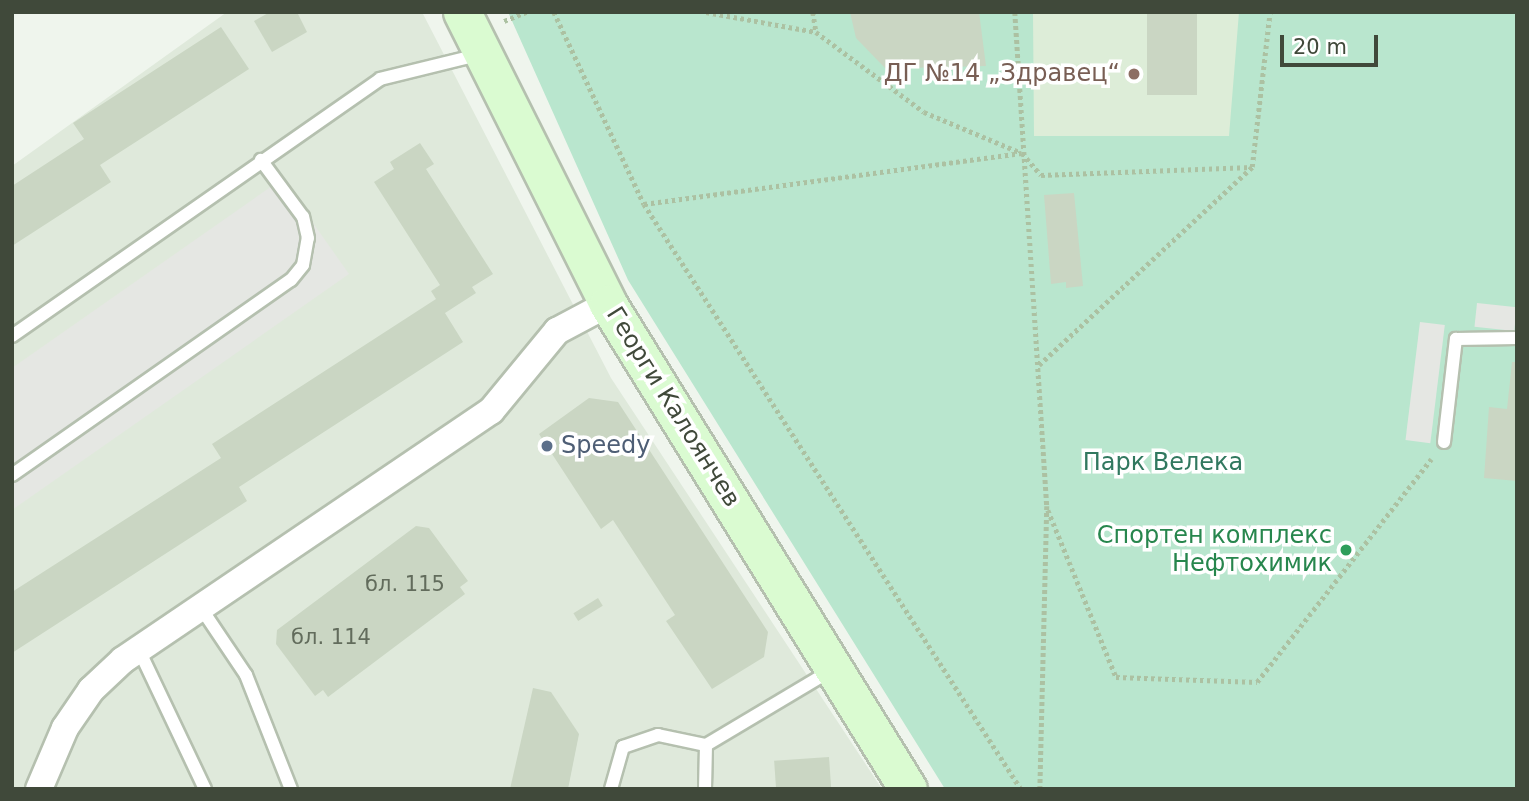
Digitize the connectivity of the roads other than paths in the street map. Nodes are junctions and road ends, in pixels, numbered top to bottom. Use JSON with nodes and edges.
{"nodes":[{"id":1,"x":461,"y":12,"type":"edge"},
{"id":2,"x":482,"y":54,"type":"junction"},
{"id":3,"x":261,"y":160,"type":"junction"},
{"id":4,"x":608,"y":304,"type":"junction"},
{"id":5,"x":12,"y":336,"type":"edge"},
{"id":6,"x":1517,"y":338,"type":"edge"},
{"id":7,"x":1444,"y":442,"type":"road end"},
{"id":8,"x":12,"y":475,"type":"edge"},
{"id":9,"x":201,"y":608,"type":"junction"},
{"id":10,"x":139,"y":650,"type":"junction"},
{"id":11,"x":834,"y":669,"type":"junction"},
{"id":12,"x":706,"y":746,"type":"junction"},
{"id":13,"x":39,"y":789,"type":"edge"},
{"id":14,"x":205,"y":789,"type":"edge"},
{"id":15,"x":291,"y":789,"type":"edge"},
{"id":16,"x":611,"y":789,"type":"edge"},
{"id":17,"x":705,"y":789,"type":"edge"},
{"id":18,"x":908,"y":789,"type":"edge"}],
"edges":[{"from":1,"to":2,"type":"street","name":"Георги Калоянчев"},
{"from":2,"to":3,"type":"lane"},
{"from":2,"to":4,"type":"street","name":"Георги Калоянчев"},
{"from":3,"to":5,"type":"lane"},
{"from":3,"to":8,"type":"lane"},
{"from":4,"to":9,"type":"street"},
{"from":4,"to":11,"type":"street","name":"Георги Калоянчев"},
{"from":6,"to":7,"type":"lane"},
{"from":9,"to":10,"type":"street"},
{"from":9,"to":15,"type":"lane"},
{"from":10,"to":13,"type":"street"},
{"from":10,"to":14,"type":"lane"},
{"from":11,"to":12,"type":"lane"},
{"from":11,"to":18,"type":"street","name":"Георги Калоянчев"},
{"from":12,"to":16,"type":"lane"},
{"from":12,"to":17,"type":"lane"}]}
